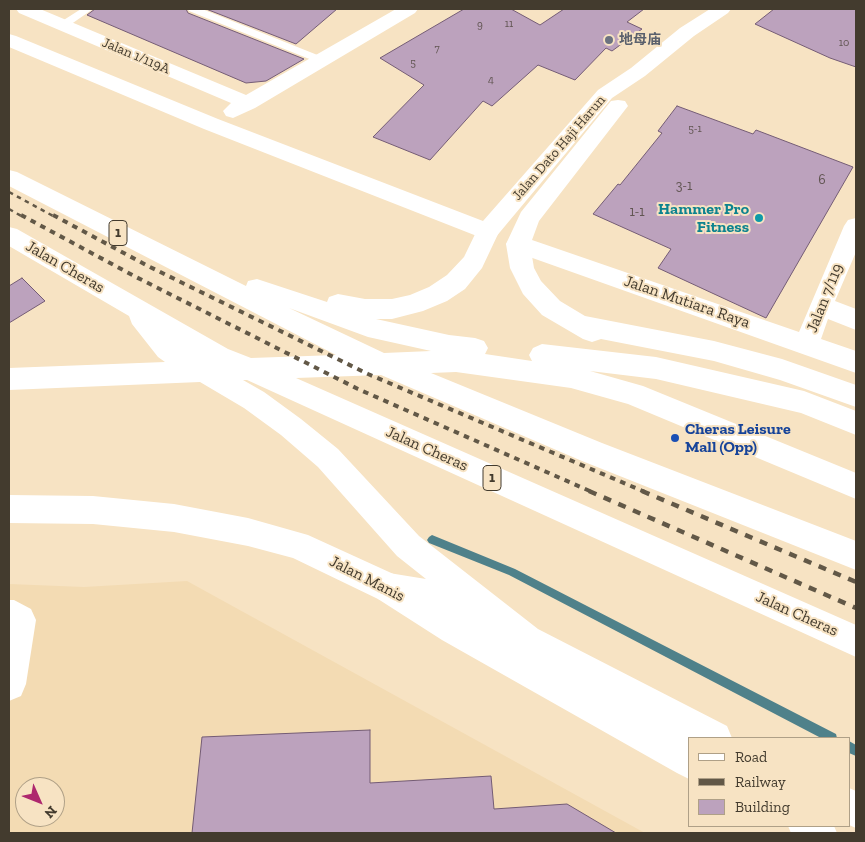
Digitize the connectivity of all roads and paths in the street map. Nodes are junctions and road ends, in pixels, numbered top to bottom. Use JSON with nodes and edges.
{"nodes":[{"id":1,"x":25,"y":9,"type":"edge"},
{"id":2,"x":88,"y":9,"type":"edge"},
{"id":3,"x":193,"y":9,"type":"edge"},
{"id":4,"x":409,"y":9,"type":"edge"},
{"id":5,"x":722,"y":9,"type":"edge"},
{"id":6,"x":63,"y":25,"type":"junction"},
{"id":7,"x":9,"y":40,"type":"edge"},
{"id":8,"x":321,"y":60,"type":"junction"},
{"id":9,"x":638,"y":72,"type":"junction"},
{"id":10,"x":248,"y":103,"type":"junction"},
{"id":11,"x":212,"y":124,"type":"junction"},
{"id":12,"x":9,"y":177,"type":"edge"},
{"id":13,"x":487,"y":232,"type":"junction"},
{"id":14,"x":855,"y":232,"type":"edge"},
{"id":15,"x":9,"y":235,"type":"edge"},
{"id":16,"x":518,"y":244,"type":"junction"},
{"id":17,"x":190,"y":269,"type":"junction"},
{"id":18,"x":282,"y":295,"type":"junction"},
{"id":19,"x":821,"y":305,"type":"junction"},
{"id":20,"x":132,"y":306,"type":"junction"},
{"id":21,"x":856,"y":320,"type":"edge"},
{"id":22,"x":577,"y":324,"type":"junction"},
{"id":23,"x":807,"y":344,"type":"junction"},
{"id":24,"x":856,"y":362,"type":"edge"},
{"id":25,"x":656,"y":368,"type":"junction"},
{"id":26,"x":9,"y":379,"type":"edge"},
{"id":27,"x":856,"y":396,"type":"edge"},
{"id":28,"x":856,"y":423,"type":"edge"},
{"id":29,"x":856,"y":486,"type":"edge"},
{"id":30,"x":9,"y":509,"type":"edge"},
{"id":31,"x":856,"y":555,"type":"edge"},
{"id":32,"x":389,"y":588,"type":"junction"},
{"id":33,"x":14,"y":625,"type":"edge"},
{"id":34,"x":527,"y":640,"type":"junction"},
{"id":35,"x":856,"y":641,"type":"edge"},
{"id":36,"x":9,"y":684,"type":"edge"},
{"id":37,"x":713,"y":737,"type":"edge"},
{"id":38,"x":688,"y":759,"type":"edge"},
{"id":39,"x":808,"y":827,"type":"edge"},
{"id":40,"x":819,"y":833,"type":"edge"}],
"edges":[{"from":1,"to":6,"type":"main road","name":"Jalan 1/119A"},
{"from":2,"to":6,"type":"lane"},
{"from":3,"to":8,"type":"lane"},
{"from":4,"to":8,"type":"main road"},
{"from":5,"to":9,"type":"main road","name":"Jalan Dato Haji Harun"},
{"from":6,"to":10,"type":"main road","name":"Jalan 1/119A"},
{"from":7,"to":11,"type":"main road"},
{"from":8,"to":10,"type":"main road"},
{"from":9,"to":13,"type":"main road","name":"Jalan Dato Haji Harun"},
{"from":9,"to":16,"type":"main road","name":"Jalan Dato Haji Harun"},
{"from":10,"to":11,"type":"main road"},
{"from":11,"to":13,"type":"main road"},
{"from":12,"to":17,"type":"main road","number":"1"},
{"from":13,"to":18,"type":"main road","name":"Jalan Dato Haji Harun"},
{"from":14,"to":19,"type":"main road","name":"Jalan 7/119"},
{"from":15,"to":20,"type":"main road","name":"Jalan Cheras","number":"1"},
{"from":16,"to":22,"type":"main road"},
{"from":16,"to":23,"type":"main road","name":"Jalan Mutiara Raya"},
{"from":17,"to":18,"type":"main road"},
{"from":17,"to":31,"type":"main road","number":"1"},
{"from":18,"to":25,"type":"main road"},
{"from":19,"to":21,"type":"main road"},
{"from":19,"to":23,"type":"main road","name":"Jalan 7/119"},
{"from":20,"to":34,"type":"main road"},
{"from":20,"to":35,"type":"main road","name":"Jalan Cheras","number":"1"},
{"from":22,"to":25,"type":"main road"},
{"from":22,"to":27,"type":"main road"},
{"from":23,"to":24,"type":"main road","name":"Jalan Mutiara Raya"},
{"from":25,"to":28,"type":"main road"},
{"from":26,"to":29,"type":"main road"},
{"from":30,"to":32,"type":"main road","name":"Jalan Manis"},
{"from":32,"to":34,"type":"main road"},
{"from":32,"to":38,"type":"main road","name":"Jalan Manis"},
{"from":33,"to":36,"type":"main road"},
{"from":34,"to":37,"type":"main road"},
{"from":39,"to":40,"type":"main road"}]}
